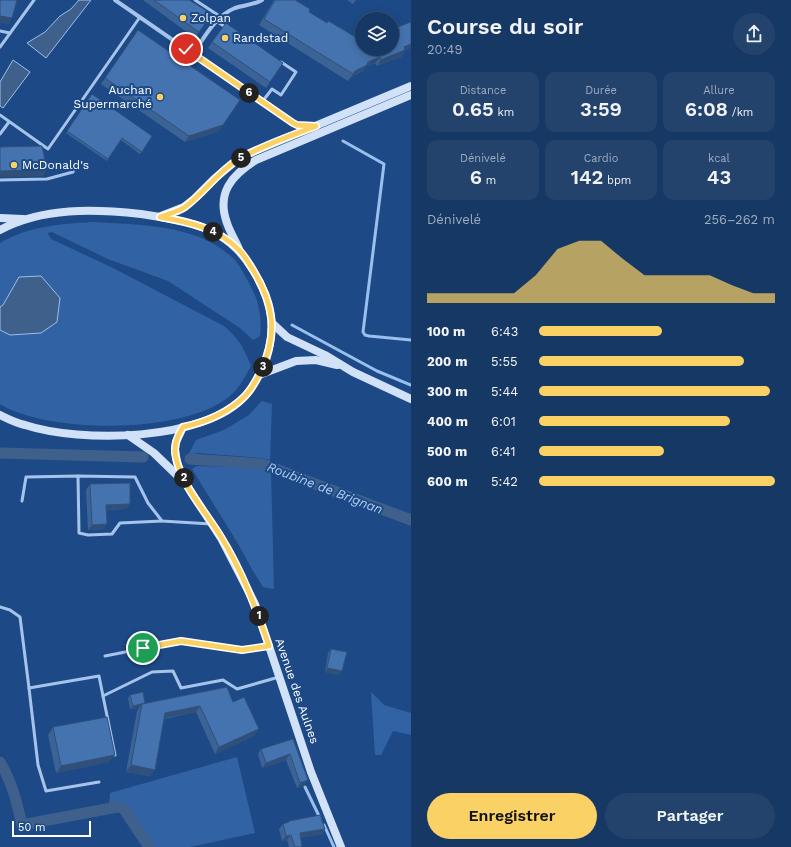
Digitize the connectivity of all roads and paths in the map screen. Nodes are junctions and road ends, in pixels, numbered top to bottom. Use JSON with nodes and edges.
{"nodes":[{"id":1,"x":34,"y":0,"type":"edge"},
{"id":2,"x":115,"y":0,"type":"edge"},
{"id":3,"x":195,"y":0,"type":"edge"},
{"id":4,"x":262,"y":0,"type":"edge"},
{"id":5,"x":140,"y":17,"type":"junction"},
{"id":6,"x":221,"y":17,"type":"junction"},
{"id":7,"x":216,"y":21,"type":"junction"},
{"id":8,"x":229,"y":30,"type":"edge"},
{"id":9,"x":0,"y":31,"type":"edge"},
{"id":10,"x":10,"y":34,"type":"junction"},
{"id":11,"x":0,"y":47,"type":"edge"},
{"id":12,"x":193,"y":54,"type":"junction"},
{"id":13,"x":276,"y":59,"type":"edge"},
{"id":14,"x":411,"y":86,"type":"edge"},
{"id":15,"x":411,"y":95,"type":"edge"},
{"id":16,"x":262,"y":102,"type":"junction"},
{"id":17,"x":0,"y":115,"type":"edge"},
{"id":18,"x":9,"y":122,"type":"junction"},
{"id":19,"x":316,"y":126,"type":"junction"},
{"id":20,"x":0,"y":134,"type":"edge"},
{"id":21,"x":74,"y":167,"type":"dead end"},
{"id":22,"x":0,"y":180,"type":"edge"},
{"id":23,"x":160,"y":217,"type":"junction"},
{"id":24,"x":0,"y":218,"type":"edge"},
{"id":25,"x":23,"y":219,"type":"junction"},
{"id":26,"x":0,"y":230,"type":"edge"},
{"id":27,"x":240,"y":251,"type":"junction"},
{"id":28,"x":272,"y":323,"type":"junction"},
{"id":29,"x":343,"y":366,"type":"junction"},
{"id":30,"x":259,"y":375,"type":"junction"},
{"id":31,"x":411,"y":399,"type":"edge"},
{"id":32,"x":2,"y":418,"type":"edge"},
{"id":33,"x":183,"y":427,"type":"junction"},
{"id":34,"x":128,"y":435,"type":"junction"},
{"id":35,"x":78,"y":476,"type":"junction"},
{"id":36,"x":186,"y":484,"type":"junction"},
{"id":37,"x":22,"y":501,"type":"dead end"},
{"id":38,"x":162,"y":521,"type":"junction"},
{"id":39,"x":213,"y":524,"type":"junction"},
{"id":40,"x":0,"y":607,"type":"edge"},
{"id":41,"x":269,"y":646,"type":"junction"},
{"id":42,"x":105,"y":656,"type":"dead end"},
{"id":43,"x":279,"y":677,"type":"junction"},
{"id":44,"x":29,"y":688,"type":"junction"},
{"id":45,"x":103,"y":696,"type":"junction"},
{"id":46,"x":115,"y":755,"type":"edge"},
{"id":47,"x":99,"y":782,"type":"dead end"},
{"id":48,"x":341,"y":847,"type":"edge"}],
"edges":[{"from":1,"to":10,"type":"lane"},
{"from":2,"to":5,"type":"street"},
{"from":3,"to":6,"type":"lane"},
{"from":4,"to":6,"type":"street"},
{"from":5,"to":12,"type":"street"},
{"from":5,"to":18,"type":"lane"},
{"from":6,"to":7,"type":"street"},
{"from":7,"to":8,"type":"lane"},
{"from":7,"to":12,"type":"street"},
{"from":9,"to":10,"type":"lane"},
{"from":10,"to":11,"type":"lane"},
{"from":12,"to":16,"type":"street"},
{"from":13,"to":16,"type":"lane"},
{"from":14,"to":19,"type":"main road"},
{"from":15,"to":27,"type":"main road"},
{"from":16,"to":19,"type":"street"},
{"from":17,"to":18,"type":"lane"},
{"from":18,"to":20,"type":"lane"},
{"from":19,"to":23,"type":"main road"},
{"from":21,"to":22,"type":"lane"},
{"from":23,"to":25,"type":"main road"},
{"from":23,"to":27,"type":"main road"},
{"from":24,"to":25,"type":"main road"},
{"from":25,"to":26,"type":"main road"},
{"from":27,"to":28,"type":"main road"},
{"from":28,"to":29,"type":"main road"},
{"from":28,"to":30,"type":"main road"},
{"from":29,"to":30,"type":"main road"},
{"from":29,"to":31,"type":"main road"},
{"from":30,"to":33,"type":"main road"},
{"from":32,"to":34,"type":"main road"},
{"from":33,"to":34,"type":"main road"},
{"from":33,"to":36,"type":"main road","name":"Avenue des Aulnes"},
{"from":34,"to":36,"type":"main road","name":"Avenue des Aulnes"},
{"from":35,"to":37,"type":"lane"},
{"from":35,"to":38,"type":"lane"},
{"from":35,"to":38,"type":"lane"},
{"from":36,"to":39,"type":"main road","name":"Avenue des Aulnes"},
{"from":38,"to":39,"type":"lane"},
{"from":39,"to":41,"type":"main road","name":"Avenue des Aulnes"},
{"from":40,"to":44,"type":"lane"},
{"from":41,"to":42,"type":"lane"},
{"from":41,"to":43,"type":"main road","name":"Avenue des Aulnes"},
{"from":43,"to":45,"type":"lane"},
{"from":43,"to":48,"type":"main road","name":"Avenue des Aulnes"},
{"from":44,"to":45,"type":"lane"},
{"from":44,"to":47,"type":"lane"},
{"from":45,"to":46,"type":"lane"}]}
